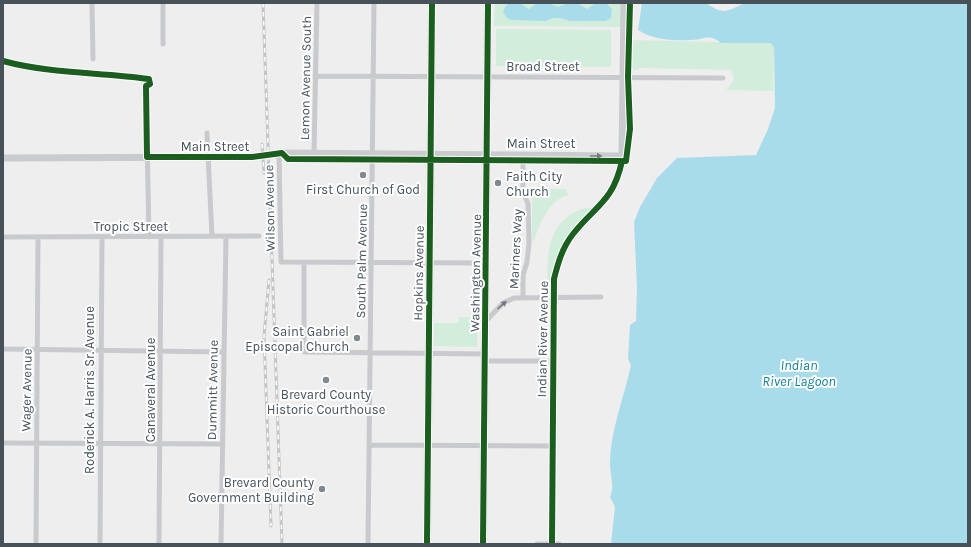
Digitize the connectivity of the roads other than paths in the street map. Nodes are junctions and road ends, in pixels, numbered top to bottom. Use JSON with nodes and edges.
{"nodes":[{"id":1,"x":92,"y":3,"type":"edge"},
{"id":2,"x":163,"y":3,"type":"edge"},
{"id":3,"x":317,"y":3,"type":"edge"},
{"id":4,"x":374,"y":3,"type":"edge"},
{"id":5,"x":432,"y":3,"type":"edge"},
{"id":6,"x":488,"y":3,"type":"edge"},
{"id":7,"x":624,"y":3,"type":"edge"},
{"id":8,"x":164,"y":44,"type":"dead end"},
{"id":9,"x":93,"y":59,"type":"dead end"},
{"id":10,"x":315,"y":76,"type":"junction"},
{"id":11,"x":374,"y":76,"type":"junction"},
{"id":12,"x":431,"y":77,"type":"junction"},
{"id":13,"x":487,"y":77,"type":"junction"},
{"id":14,"x":622,"y":78,"type":"junction"},
{"id":15,"x":723,"y":78,"type":"dead end"},
{"id":16,"x":146,"y":86,"type":"dead end"},
{"id":17,"x":207,"y":133,"type":"dead end"},
{"id":18,"x":279,"y":153,"type":"junction"},
{"id":19,"x":314,"y":153,"type":"junction"},
{"id":20,"x":373,"y":154,"type":"junction"},
{"id":21,"x":430,"y":155,"type":"junction"},
{"id":22,"x":487,"y":155,"type":"junction"},
{"id":23,"x":523,"y":156,"type":"junction"},
{"id":24,"x":622,"y":156,"type":"junction"},
{"id":25,"x":148,"y":157,"type":"junction"},
{"id":26,"x":208,"y":157,"type":"junction"},
{"id":27,"x":3,"y":158,"type":"edge"},
{"id":28,"x":212,"y":236,"type":"junction"},
{"id":29,"x":226,"y":236,"type":"junction"},
{"id":30,"x":259,"y":236,"type":"dead end"},
{"id":31,"x":3,"y":237,"type":"edge"},
{"id":32,"x":38,"y":237,"type":"junction"},
{"id":33,"x":102,"y":237,"type":"junction"},
{"id":34,"x":150,"y":237,"type":"junction"},
{"id":35,"x":161,"y":237,"type":"junction"},
{"id":36,"x":372,"y":262,"type":"junction"},
{"id":37,"x":304,"y":263,"type":"junction"},
{"id":38,"x":430,"y":263,"type":"junction"},
{"id":39,"x":486,"y":263,"type":"junction"},
{"id":40,"x":523,"y":296,"type":"junction"},
{"id":41,"x":552,"y":296,"type":"junction"},
{"id":42,"x":601,"y":297,"type":"dead end"},
{"id":43,"x":485,"y":322,"type":"junction"},
{"id":44,"x":3,"y":349,"type":"edge"},
{"id":45,"x":38,"y":350,"type":"junction"},
{"id":46,"x":100,"y":351,"type":"junction"},
{"id":47,"x":161,"y":352,"type":"junction"},
{"id":48,"x":224,"y":352,"type":"junction"},
{"id":49,"x":371,"y":353,"type":"junction"},
{"id":50,"x":428,"y":354,"type":"junction"},
{"id":51,"x":485,"y":357,"type":"junction"},
{"id":52,"x":552,"y":361,"type":"junction"},
{"id":53,"x":3,"y":443,"type":"edge"},
{"id":54,"x":37,"y":443,"type":"junction"},
{"id":55,"x":99,"y":443,"type":"junction"},
{"id":56,"x":161,"y":444,"type":"junction"},
{"id":57,"x":222,"y":444,"type":"junction"},
{"id":58,"x":428,"y":444,"type":"junction"},
{"id":59,"x":370,"y":445,"type":"junction"},
{"id":60,"x":484,"y":445,"type":"junction"},
{"id":61,"x":552,"y":446,"type":"junction"},
{"id":62,"x":36,"y":544,"type":"edge"},
{"id":63,"x":100,"y":544,"type":"edge"},
{"id":64,"x":159,"y":544,"type":"edge"},
{"id":65,"x":221,"y":544,"type":"edge"},
{"id":66,"x":368,"y":544,"type":"edge"},
{"id":67,"x":427,"y":544,"type":"edge"},
{"id":68,"x":484,"y":544,"type":"edge"},
{"id":69,"x":537,"y":544,"type":"edge"},
{"id":70,"x":552,"y":544,"type":"edge"},
{"id":71,"x":559,"y":544,"type":"edge"}],
"edges":[{"from":1,"to":9,"type":"street"},
{"from":2,"to":8,"type":"street"},
{"from":3,"to":10,"type":"street","name":"Lemon Avenue South"},
{"from":4,"to":11,"type":"street","name":"South Palm Avenue"},
{"from":5,"to":12,"type":"main road","name":"Hopkins Avenue"},
{"from":6,"to":13,"type":"main road","name":"Washington Avenue"},
{"from":7,"to":14,"type":"street","name":"Indian River Avenue"},
{"from":10,"to":11,"type":"street","name":"Broad Street"},
{"from":10,"to":19,"type":"street","name":"Lemon Avenue South"},
{"from":11,"to":12,"type":"street","name":"Broad Street"},
{"from":11,"to":20,"type":"street","name":"South Palm Avenue"},
{"from":12,"to":13,"type":"street","name":"Broad Street"},
{"from":12,"to":21,"type":"main road","name":"Hopkins Avenue"},
{"from":13,"to":14,"type":"street","name":"Broad Street"},
{"from":13,"to":22,"type":"main road","name":"Washington Avenue"},
{"from":14,"to":15,"type":"street","name":"Broad Street"},
{"from":14,"to":24,"type":"street","name":"Indian River Avenue"},
{"from":16,"to":25,"type":"street"},
{"from":17,"to":26,"type":"street"},
{"from":18,"to":19,"type":"street","name":"Main Street"},
{"from":18,"to":26,"type":"street","name":"Main Street"},
{"from":18,"to":37,"type":"street","name":"Wilson Avenue"},
{"from":19,"to":20,"type":"street","name":"Main Street"},
{"from":20,"to":21,"type":"street","name":"Main Street"},
{"from":20,"to":36,"type":"street","name":"South Palm Avenue"},
{"from":21,"to":22,"type":"street","name":"Main Street"},
{"from":21,"to":38,"type":"main road","name":"Hopkins Avenue"},
{"from":22,"to":23,"type":"street","name":"Main Street"},
{"from":22,"to":39,"type":"main road","name":"Washington Avenue"},
{"from":23,"to":24,"type":"street","name":"Main Street","one_way":true},
{"from":23,"to":40,"type":"street","name":"Mariners Way"},
{"from":24,"to":41,"type":"street","name":"Indian River Avenue"},
{"from":25,"to":26,"type":"street","name":"Main Street"},
{"from":25,"to":27,"type":"street","name":"Main Street"},
{"from":25,"to":34,"type":"street"},
{"from":26,"to":28,"type":"street"},
{"from":28,"to":29,"type":"street","name":"Tropic Street"},
{"from":28,"to":35,"type":"street","name":"Tropic Street"},
{"from":29,"to":30,"type":"street","name":"Tropic Street"},
{"from":29,"to":48,"type":"street","name":"Dummitt Avenue"},
{"from":31,"to":32,"type":"street","name":"Tropic Street"},
{"from":32,"to":33,"type":"street","name":"Tropic Street"},
{"from":32,"to":45,"type":"street","name":"Wager Avenue"},
{"from":33,"to":34,"type":"street","name":"Tropic Street"},
{"from":33,"to":46,"type":"street","name":"Roderick A. Harris Sr. Avenue"},
{"from":34,"to":35,"type":"street","name":"Tropic Street"},
{"from":35,"to":47,"type":"street","name":"Canaveral Avenue"},
{"from":36,"to":37,"type":"street"},
{"from":36,"to":38,"type":"street"},
{"from":36,"to":49,"type":"street","name":"South Palm Avenue"},
{"from":37,"to":49,"type":"street"},
{"from":38,"to":39,"type":"street"},
{"from":38,"to":50,"type":"main road","name":"Hopkins Avenue"},
{"from":39,"to":43,"type":"main road","name":"Washington Avenue"},
{"from":40,"to":41,"type":"street"},
{"from":43,"to":40,"type":"street","one_way":true},
{"from":41,"to":42,"type":"street"},
{"from":41,"to":52,"type":"street","name":"Indian River Avenue"},
{"from":43,"to":51,"type":"main road","name":"Washington Avenue"},
{"from":44,"to":45,"type":"street"},
{"from":45,"to":46,"type":"street"},
{"from":45,"to":54,"type":"street","name":"Wager Avenue"},
{"from":46,"to":47,"type":"street"},
{"from":46,"to":55,"type":"street","name":"Roderick A. Harris Sr. Avenue"},
{"from":47,"to":48,"type":"street"},
{"from":47,"to":56,"type":"street","name":"Canaveral Avenue"},
{"from":48,"to":57,"type":"street","name":"Dummitt Avenue"},
{"from":49,"to":50,"type":"street"},
{"from":49,"to":59,"type":"street","name":"South Palm Avenue"},
{"from":50,"to":51,"type":"street"},
{"from":50,"to":58,"type":"main road","name":"Hopkins Avenue"},
{"from":51,"to":52,"type":"street"},
{"from":51,"to":60,"type":"main road","name":"Washington Avenue"},
{"from":52,"to":61,"type":"street","name":"Indian River Avenue"},
{"from":53,"to":54,"type":"street"},
{"from":54,"to":55,"type":"street"},
{"from":54,"to":62,"type":"street","name":"Wager Avenue"},
{"from":55,"to":56,"type":"street"},
{"from":55,"to":63,"type":"street","name":"Roderick A. Harris Sr. Avenue"},
{"from":56,"to":57,"type":"street"},
{"from":56,"to":64,"type":"street","name":"Canaveral Avenue"},
{"from":57,"to":65,"type":"street","name":"Dummitt Avenue"},
{"from":58,"to":59,"type":"street"},
{"from":58,"to":60,"type":"street"},
{"from":58,"to":67,"type":"main road","name":"Hopkins Avenue"},
{"from":59,"to":66,"type":"street","name":"South Palm Avenue"},
{"from":60,"to":61,"type":"street"},
{"from":60,"to":68,"type":"main road","name":"Washington Avenue"},
{"from":61,"to":70,"type":"street","name":"Indian River Avenue"},
{"from":69,"to":70,"type":"street"},
{"from":70,"to":71,"type":"street"}]}
